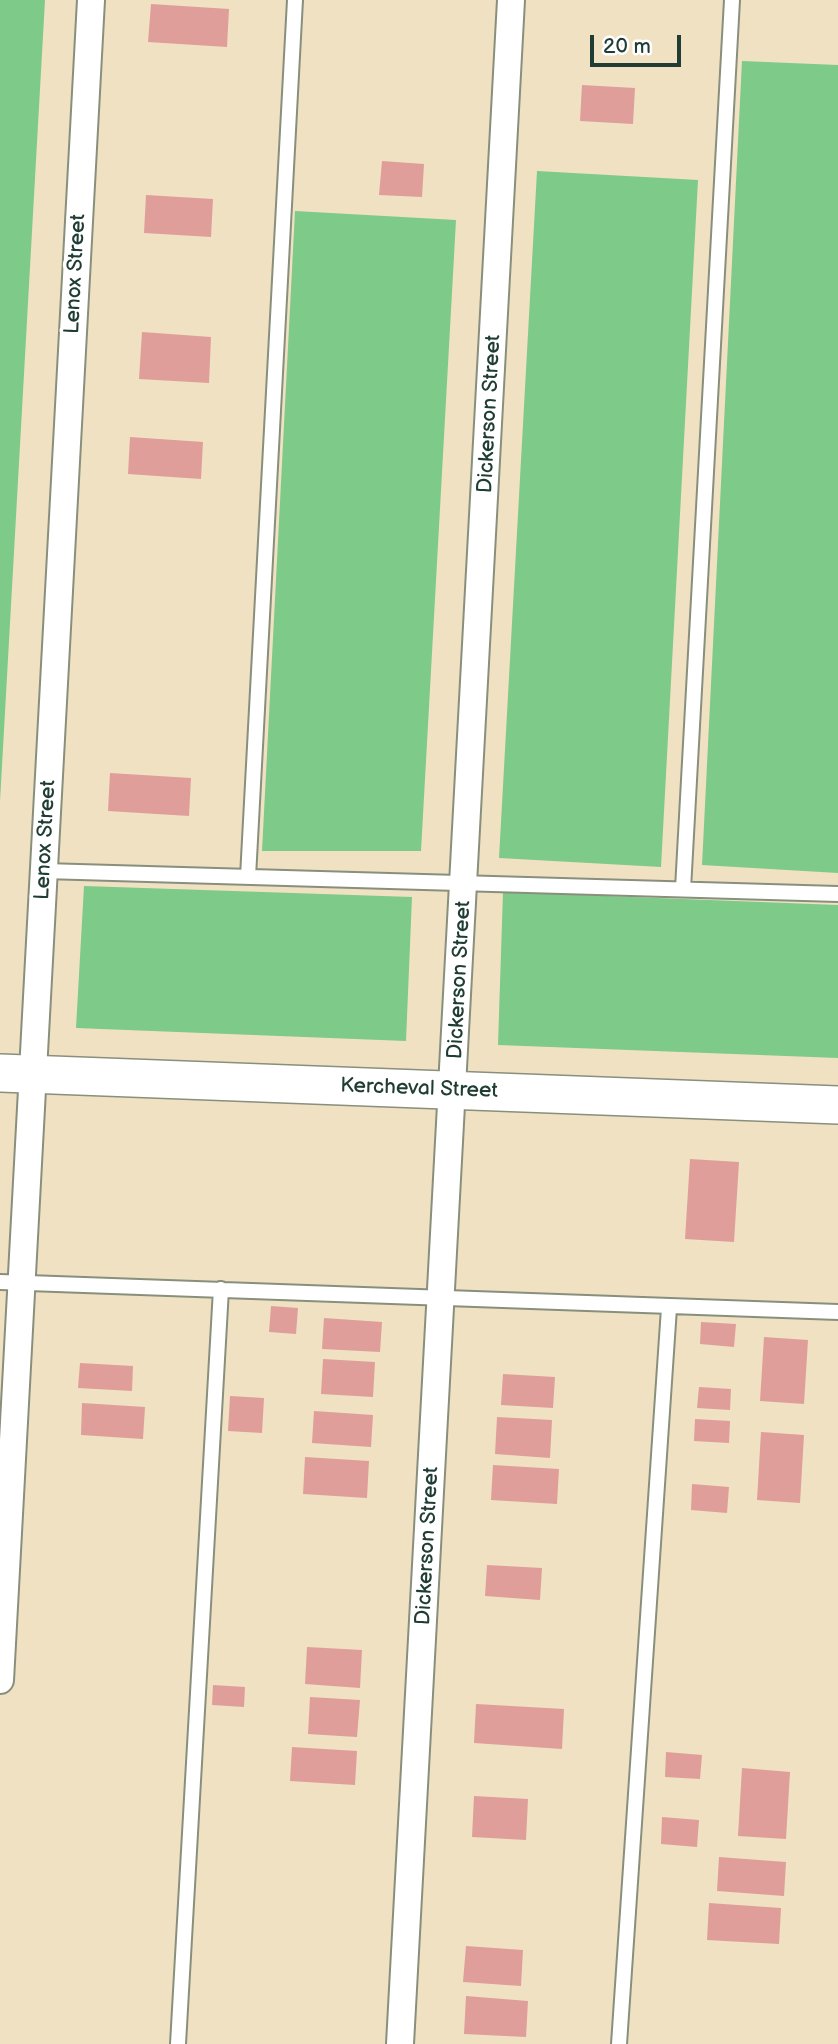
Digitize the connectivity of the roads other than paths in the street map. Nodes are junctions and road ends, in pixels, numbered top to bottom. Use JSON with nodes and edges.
{"nodes":[{"id":1,"x":91,"y":0,"type":"edge"},
{"id":2,"x":295,"y":0,"type":"edge"},
{"id":3,"x":511,"y":0,"type":"edge"},
{"id":4,"x":732,"y":0,"type":"edge"},
{"id":5,"x":44,"y":871,"type":"junction"},
{"id":6,"x":248,"y":877,"type":"junction"},
{"id":7,"x":465,"y":883,"type":"junction"},
{"id":8,"x":682,"y":889,"type":"junction"},
{"id":9,"x":838,"y":894,"type":"edge"},
{"id":10,"x":17,"y":1074,"type":"edge"},
{"id":11,"x":454,"y":1091,"type":"junction"},
{"id":12,"x":838,"y":1105,"type":"edge"},
{"id":13,"x":11,"y":1282,"type":"edge"},
{"id":14,"x":220,"y":1289,"type":"junction"},
{"id":15,"x":443,"y":1296,"type":"junction"},
{"id":16,"x":669,"y":1308,"type":"junction"},
{"id":17,"x":838,"y":1311,"type":"edge"},
{"id":18,"x":0,"y":1680,"type":"edge"},
{"id":19,"x":178,"y":2044,"type":"edge"},
{"id":20,"x":400,"y":2044,"type":"edge"},
{"id":21,"x":619,"y":2044,"type":"edge"}],
"edges":[{"from":1,"to":5,"type":"street","name":"Lenox Street"},
{"from":2,"to":6,"type":"lane"},
{"from":3,"to":7,"type":"street","name":"Dickerson Street"},
{"from":4,"to":8,"type":"lane"},
{"from":5,"to":6,"type":"lane"},
{"from":5,"to":10,"type":"street","name":"Lenox Street"},
{"from":6,"to":7,"type":"lane"},
{"from":7,"to":8,"type":"lane"},
{"from":7,"to":11,"type":"street","name":"Dickerson Street"},
{"from":8,"to":9,"type":"lane"},
{"from":10,"to":11,"type":"street","name":"Kercheval Street"},
{"from":10,"to":13,"type":"street","name":"Lenox Street"},
{"from":11,"to":12,"type":"street","name":"Kercheval Street"},
{"from":11,"to":15,"type":"street","name":"Dickerson Street"},
{"from":13,"to":14,"type":"lane"},
{"from":13,"to":18,"type":"street","name":"Lenox Street"},
{"from":14,"to":15,"type":"lane"},
{"from":14,"to":19,"type":"lane"},
{"from":15,"to":16,"type":"lane"},
{"from":15,"to":20,"type":"street","name":"Dickerson Street"},
{"from":16,"to":17,"type":"lane"},
{"from":16,"to":21,"type":"lane"}]}
